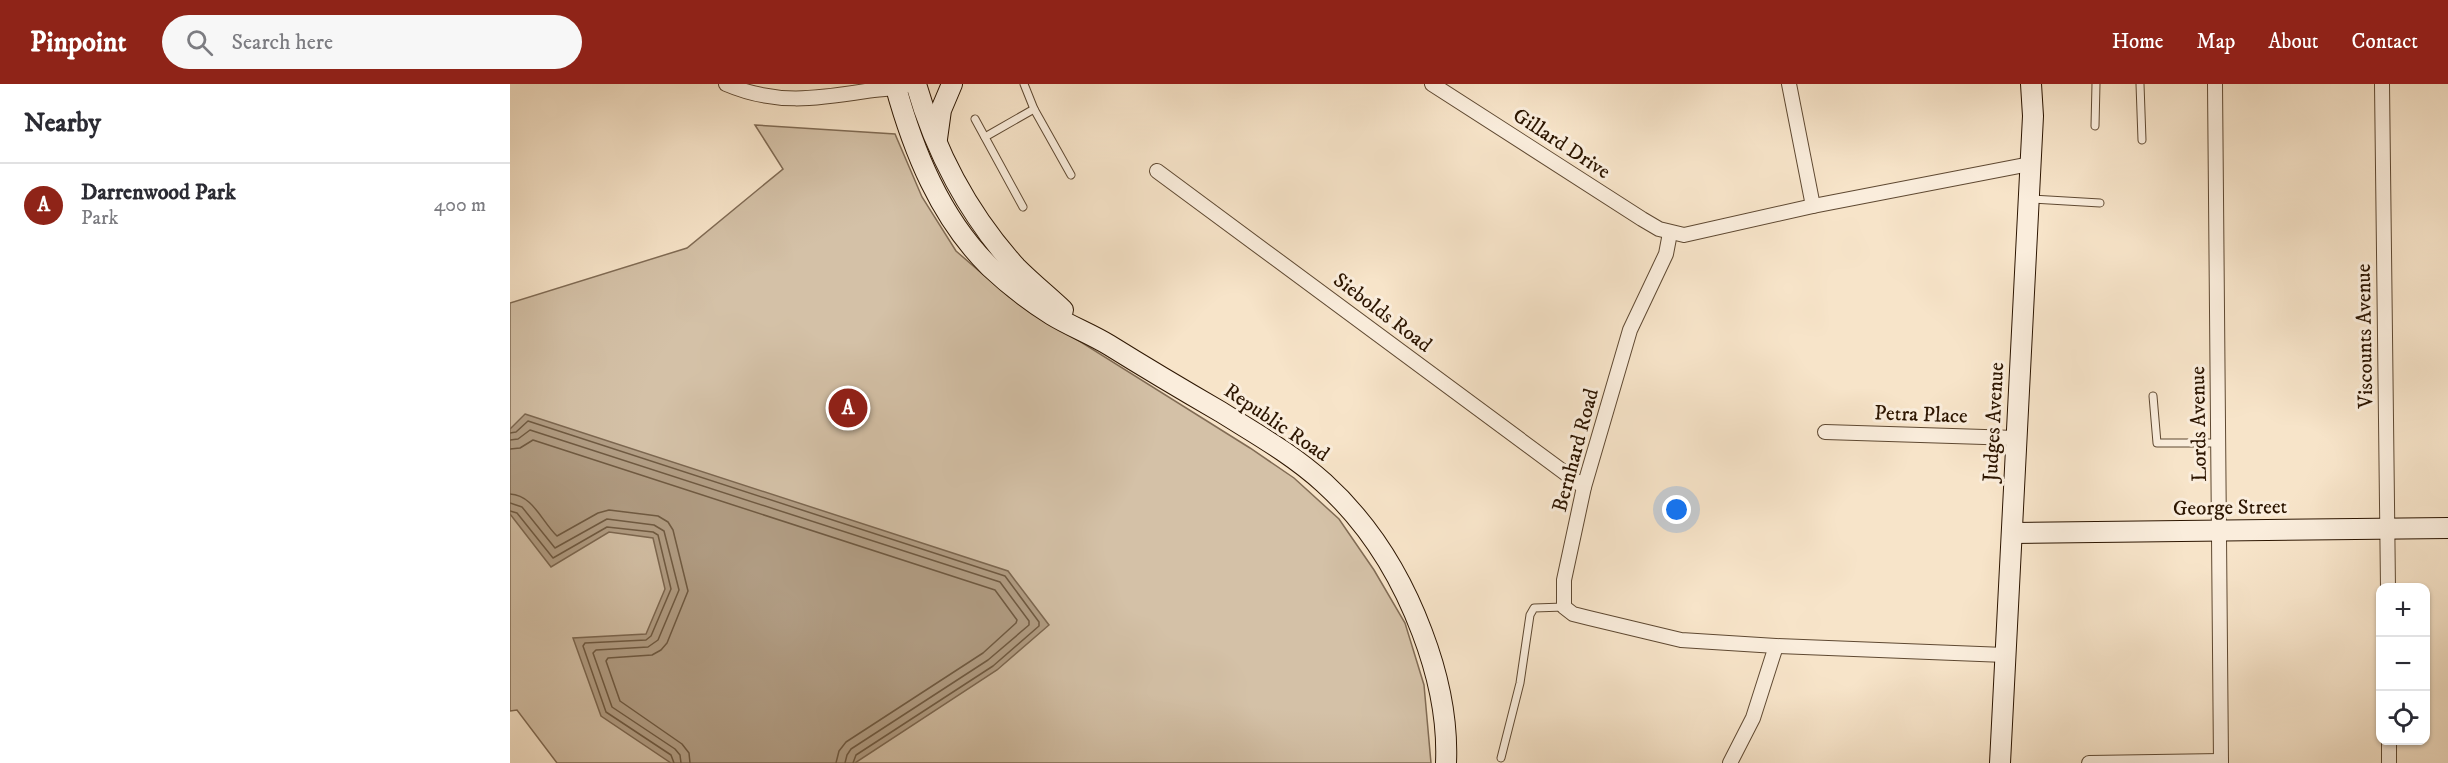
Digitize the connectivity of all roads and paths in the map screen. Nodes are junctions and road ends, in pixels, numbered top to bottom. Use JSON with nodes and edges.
{"nodes":[{"id":1,"x":726,"y":84,"type":"edge"},
{"id":2,"x":916,"y":84,"type":"edge"},
{"id":3,"x":952,"y":84,"type":"edge"},
{"id":4,"x":1024,"y":84,"type":"edge"},
{"id":5,"x":1432,"y":84,"type":"edge"},
{"id":6,"x":1789,"y":84,"type":"edge"},
{"id":7,"x":2031,"y":84,"type":"edge"},
{"id":8,"x":2096,"y":84,"type":"edge"},
{"id":9,"x":2140,"y":84,"type":"edge"},
{"id":10,"x":2215,"y":84,"type":"edge"},
{"id":11,"x":2382,"y":84,"type":"edge"},
{"id":12,"x":892,"y":85,"type":"edge"},
{"id":13,"x":1034,"y":109,"type":"junction"},
{"id":14,"x":975,"y":120,"type":"dead end"},
{"id":15,"x":2095,"y":126,"type":"dead end"},
{"id":16,"x":985,"y":137,"type":"junction"},
{"id":17,"x":2142,"y":140,"type":"dead end"},
{"id":18,"x":937,"y":142,"type":"junction"},
{"id":19,"x":2030,"y":164,"type":"junction"},
{"id":20,"x":1157,"y":171,"type":"dead end"},
{"id":21,"x":1071,"y":175,"type":"dead end"},
{"id":22,"x":2028,"y":199,"type":"junction"},
{"id":23,"x":2100,"y":203,"type":"dead end"},
{"id":24,"x":1813,"y":206,"type":"junction"},
{"id":25,"x":1023,"y":207,"type":"dead end"},
{"id":26,"x":1670,"y":233,"type":"junction"},
{"id":27,"x":1088,"y":332,"type":"junction"},
{"id":28,"x":2153,"y":396,"type":"dead end"},
{"id":29,"x":1825,"y":432,"type":"dead end"},
{"id":30,"x":2016,"y":438,"type":"junction"},
{"id":31,"x":2219,"y":443,"type":"junction"},
{"id":32,"x":1584,"y":487,"type":"junction"},
{"id":33,"x":2387,"y":528,"type":"junction"},
{"id":34,"x":2448,"y":528,"type":"edge"},
{"id":35,"x":2220,"y":531,"type":"junction"},
{"id":36,"x":2012,"y":533,"type":"junction"},
{"id":37,"x":2388,"y":583,"type":"edge"},
{"id":38,"x":1564,"y":607,"type":"junction"},
{"id":39,"x":1776,"y":646,"type":"junction"},
{"id":40,"x":2005,"y":655,"type":"junction"},
{"id":41,"x":2388,"y":745,"type":"edge"},
{"id":42,"x":1501,"y":758,"type":"dead end"},
{"id":43,"x":2221,"y":762,"type":"edge"},
{"id":44,"x":1446,"y":763,"type":"edge"},
{"id":45,"x":1730,"y":763,"type":"edge"},
{"id":46,"x":2000,"y":763,"type":"edge"},
{"id":47,"x":2089,"y":763,"type":"edge"},
{"id":48,"x":2389,"y":763,"type":"edge"}],
"edges":[{"from":1,"to":12,"type":"street"},
{"from":2,"to":12,"type":"street"},
{"from":2,"to":18,"type":"main road","name":"Republic Road"},
{"from":3,"to":18,"type":"main road"},
{"from":4,"to":13,"type":"lane"},
{"from":5,"to":26,"type":"street","name":"Gillard Drive"},
{"from":6,"to":24,"type":"street"},
{"from":7,"to":19,"type":"main road","name":"Judges Avenue"},
{"from":8,"to":15,"type":"lane"},
{"from":9,"to":17,"type":"lane"},
{"from":10,"to":31,"type":"street","name":"Lords Avenue"},
{"from":11,"to":33,"type":"street","name":"Viscounts Avenue"},
{"from":12,"to":27,"type":"main road","name":"Republic Road"},
{"from":13,"to":16,"type":"lane"},
{"from":13,"to":21,"type":"lane"},
{"from":14,"to":16,"type":"lane"},
{"from":16,"to":25,"type":"lane"},
{"from":18,"to":27,"type":"main road","name":"Republic Road"},
{"from":19,"to":22,"type":"main road","name":"Judges Avenue"},
{"from":19,"to":24,"type":"street"},
{"from":20,"to":32,"type":"street","name":"Siebolds Road"},
{"from":22,"to":23,"type":"lane"},
{"from":22,"to":30,"type":"main road","name":"Judges Avenue"},
{"from":24,"to":26,"type":"street"},
{"from":26,"to":32,"type":"street","name":"Bernhard Road"},
{"from":27,"to":44,"type":"main road","name":"Republic Road"},
{"from":28,"to":31,"type":"lane"},
{"from":29,"to":30,"type":"street","name":"Petra Place"},
{"from":30,"to":36,"type":"main road","name":"Judges Avenue"},
{"from":31,"to":35,"type":"street","name":"Lords Avenue"},
{"from":32,"to":38,"type":"street","name":"Bernhard Road"},
{"from":33,"to":34,"type":"main road","name":"George Street"},
{"from":33,"to":35,"type":"main road","name":"George Street"},
{"from":33,"to":37,"type":"street","name":"Viscounts Avenue"},
{"from":35,"to":36,"type":"main road","name":"George Street"},
{"from":35,"to":43,"type":"street","name":"Lords Avenue"},
{"from":36,"to":40,"type":"main road","name":"Judges Avenue"},
{"from":38,"to":39,"type":"street"},
{"from":38,"to":42,"type":"lane"},
{"from":39,"to":40,"type":"street"},
{"from":39,"to":45,"type":"street"},
{"from":40,"to":46,"type":"main road","name":"Judges Avenue"},
{"from":41,"to":48,"type":"street"},
{"from":43,"to":47,"type":"street"}]}
